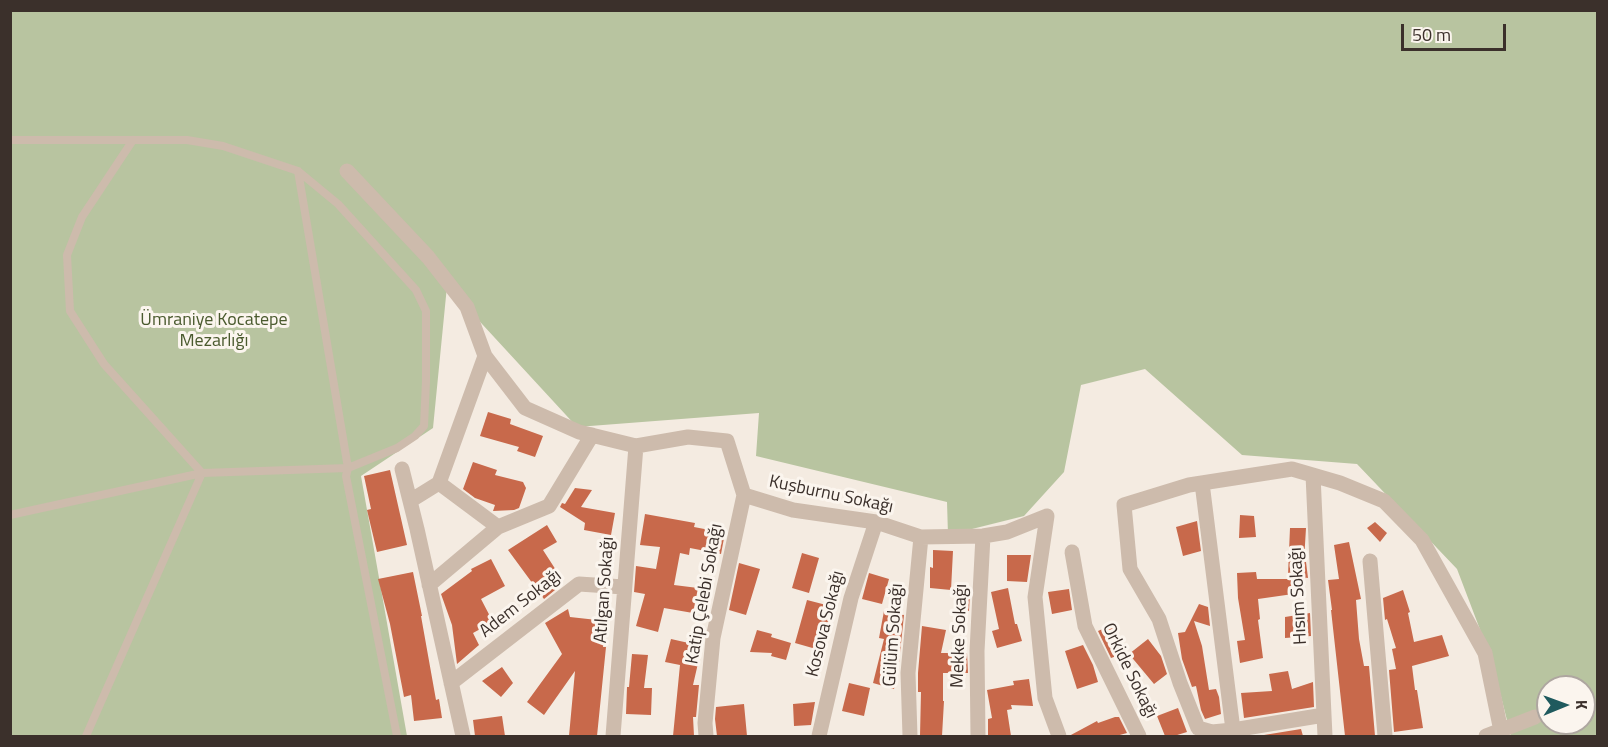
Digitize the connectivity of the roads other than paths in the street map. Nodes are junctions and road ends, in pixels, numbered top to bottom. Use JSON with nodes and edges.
{"nodes":[{"id":1,"x":10,"y":140,"type":"edge"},
{"id":2,"x":132,"y":140,"type":"junction"},
{"id":3,"x":298,"y":171,"type":"junction"},
{"id":4,"x":347,"y":171,"type":"dead end"},
{"id":5,"x":485,"y":356,"type":"junction"},
{"id":6,"x":592,"y":435,"type":"junction"},
{"id":7,"x":636,"y":446,"type":"junction"},
{"id":8,"x":348,"y":468,"type":"junction"},
{"id":9,"x":402,"y":469,"type":"dead end"},
{"id":10,"x":202,"y":473,"type":"junction"},
{"id":11,"x":1313,"y":475,"type":"junction"},
{"id":12,"x":439,"y":483,"type":"junction"},
{"id":13,"x":1202,"y":483,"type":"junction"},
{"id":14,"x":744,"y":495,"type":"junction"},
{"id":15,"x":410,"y":501,"type":"junction"},
{"id":16,"x":10,"y":514,"type":"edge"},
{"id":17,"x":876,"y":522,"type":"junction"},
{"id":18,"x":498,"y":527,"type":"junction"},
{"id":19,"x":983,"y":536,"type":"junction"},
{"id":20,"x":921,"y":537,"type":"junction"},
{"id":21,"x":1072,"y":552,"type":"dead end"},
{"id":22,"x":1370,"y":561,"type":"dead end"},
{"id":23,"x":429,"y":585,"type":"junction"},
{"id":24,"x":624,"y":587,"type":"junction"},
{"id":25,"x":451,"y":683,"type":"junction"},
{"id":26,"x":1324,"y":715,"type":"junction"},
{"id":27,"x":1534,"y":717,"type":"dead end"},
{"id":28,"x":1233,"y":733,"type":"edge"},
{"id":29,"x":1502,"y":734,"type":"edge"},
{"id":30,"x":86,"y":736,"type":"edge"},
{"id":31,"x":397,"y":736,"type":"edge"},
{"id":32,"x":463,"y":736,"type":"edge"},
{"id":33,"x":613,"y":736,"type":"edge"},
{"id":34,"x":706,"y":736,"type":"edge"},
{"id":35,"x":819,"y":736,"type":"edge"},
{"id":36,"x":910,"y":736,"type":"edge"},
{"id":37,"x":978,"y":736,"type":"edge"},
{"id":38,"x":1059,"y":736,"type":"edge"},
{"id":39,"x":1138,"y":736,"type":"edge"},
{"id":40,"x":1325,"y":736,"type":"edge"},
{"id":41,"x":1385,"y":736,"type":"edge"},
{"id":42,"x":1486,"y":736,"type":"edge"}],
"edges":[{"from":1,"to":2,"type":"lane"},
{"from":2,"to":3,"type":"lane"},
{"from":2,"to":10,"type":"lane"},
{"from":3,"to":8,"type":"lane"},
{"from":3,"to":8,"type":"lane"},
{"from":4,"to":5,"type":"street","name":"Kuşburnu Sokağı"},
{"from":5,"to":6,"type":"street","name":"Kuşburnu Sokağı"},
{"from":5,"to":12,"type":"street"},
{"from":6,"to":7,"type":"street","name":"Kuşburnu Sokağı"},
{"from":6,"to":18,"type":"street"},
{"from":7,"to":14,"type":"street","name":"Kuşburnu Sokağı"},
{"from":7,"to":24,"type":"street","name":"Atılgan Sokağı"},
{"from":8,"to":10,"type":"lane"},
{"from":8,"to":31,"type":"lane"},
{"from":9,"to":15,"type":"street"},
{"from":10,"to":16,"type":"lane"},
{"from":10,"to":30,"type":"lane"},
{"from":11,"to":13,"type":"street"},
{"from":11,"to":26,"type":"street","name":"Hısım Sokağı"},
{"from":11,"to":29,"type":"street"},
{"from":12,"to":15,"type":"street"},
{"from":12,"to":18,"type":"street"},
{"from":13,"to":28,"type":"street"},
{"from":13,"to":28,"type":"street"},
{"from":14,"to":17,"type":"street","name":"Kuşburnu Sokağı"},
{"from":14,"to":34,"type":"street","name":"Katip Çelebi Sokağı"},
{"from":15,"to":23,"type":"street"},
{"from":17,"to":20,"type":"street","name":"Kuşburnu Sokağı"},
{"from":17,"to":35,"type":"street","name":"Kosova Sokağı"},
{"from":18,"to":23,"type":"street"},
{"from":19,"to":20,"type":"street","name":"Kuşburnu Sokağı"},
{"from":19,"to":37,"type":"street","name":"Mekke Sokağı"},
{"from":19,"to":38,"type":"street","name":"Kuşburnu Sokağı"},
{"from":20,"to":36,"type":"street","name":"Gülüm Sokağı"},
{"from":21,"to":39,"type":"street","name":"Orkide Sokağı"},
{"from":22,"to":41,"type":"street"},
{"from":23,"to":25,"type":"street"},
{"from":24,"to":25,"type":"street","name":"Adem Sokağı"},
{"from":24,"to":33,"type":"street","name":"Atılgan Sokağı"},
{"from":25,"to":32,"type":"street"},
{"from":26,"to":28,"type":"street"},
{"from":26,"to":40,"type":"street","name":"Hısım Sokağı"},
{"from":27,"to":29,"type":"street"},
{"from":29,"to":42,"type":"street"}]}
